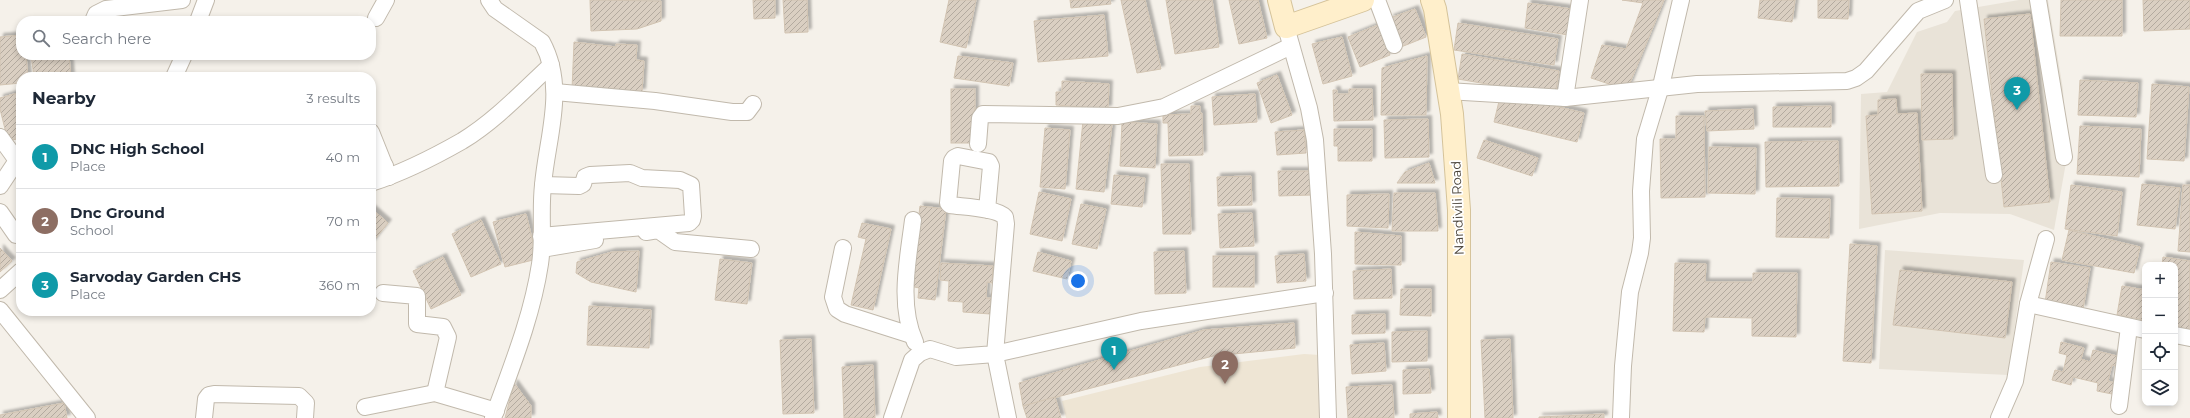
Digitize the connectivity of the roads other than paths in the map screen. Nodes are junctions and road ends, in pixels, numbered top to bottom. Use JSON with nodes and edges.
{"nodes":[{"id":1,"x":182,"y":0,"type":"edge"},
{"id":2,"x":206,"y":0,"type":"edge"},
{"id":3,"x":386,"y":0,"type":"edge"},
{"id":4,"x":489,"y":0,"type":"edge"},
{"id":5,"x":1279,"y":0,"type":"edge"},
{"id":6,"x":1363,"y":0,"type":"edge"},
{"id":7,"x":1377,"y":0,"type":"edge"},
{"id":8,"x":1432,"y":0,"type":"edge"},
{"id":9,"x":1580,"y":0,"type":"edge"},
{"id":10,"x":1681,"y":0,"type":"edge"},
{"id":11,"x":1945,"y":0,"type":"edge"},
{"id":12,"x":1968,"y":0,"type":"edge"},
{"id":13,"x":2038,"y":0,"type":"edge"},
{"id":14,"x":95,"y":16,"type":"edge"},
{"id":15,"x":200,"y":16,"type":"edge"},
{"id":16,"x":376,"y":18,"type":"dead end"},
{"id":17,"x":1288,"y":36,"type":"junction"},
{"id":18,"x":1394,"y":45,"type":"dead end"},
{"id":19,"x":182,"y":60,"type":"edge"},
{"id":20,"x":551,"y":65,"type":"junction"},
{"id":21,"x":176,"y":72,"type":"edge"},
{"id":22,"x":1660,"y":86,"type":"junction"},
{"id":23,"x":1447,"y":91,"type":"junction"},
{"id":24,"x":555,"y":92,"type":"junction"},
{"id":25,"x":1565,"y":98,"type":"junction"},
{"id":26,"x":753,"y":104,"type":"dead end"},
{"id":27,"x":0,"y":137,"type":"edge"},
{"id":28,"x":978,"y":144,"type":"dead end"},
{"id":29,"x":376,"y":150,"type":"edge"},
{"id":30,"x":2064,"y":157,"type":"dead end"},
{"id":31,"x":16,"y":160,"type":"edge"},
{"id":32,"x":16,"y":167,"type":"edge"},
{"id":33,"x":382,"y":171,"type":"edge"},
{"id":34,"x":1994,"y":175,"type":"dead end"},
{"id":35,"x":543,"y":185,"type":"junction"},
{"id":36,"x":0,"y":186,"type":"edge"},
{"id":37,"x":987,"y":210,"type":"dead end"},
{"id":38,"x":0,"y":212,"type":"edge"},
{"id":39,"x":913,"y":220,"type":"dead end"},
{"id":40,"x":16,"y":235,"type":"dead end"},
{"id":41,"x":2046,"y":239,"type":"dead end"},
{"id":42,"x":541,"y":242,"type":"junction"},
{"id":43,"x":843,"y":248,"type":"dead end"},
{"id":44,"x":750,"y":249,"type":"dead end"},
{"id":45,"x":16,"y":276,"type":"edge"},
{"id":46,"x":0,"y":290,"type":"edge"},
{"id":47,"x":383,"y":293,"type":"dead end"},
{"id":48,"x":1325,"y":293,"type":"junction"},
{"id":49,"x":2028,"y":304,"type":"junction"},
{"id":50,"x":0,"y":310,"type":"edge"},
{"id":51,"x":2129,"y":327,"type":"junction"},
{"id":52,"x":2142,"y":329,"type":"edge"},
{"id":53,"x":912,"y":335,"type":"junction"},
{"id":54,"x":2178,"y":336,"type":"edge"},
{"id":55,"x":2190,"y":338,"type":"edge"},
{"id":56,"x":920,"y":353,"type":"junction"},
{"id":57,"x":995,"y":354,"type":"junction"},
{"id":58,"x":435,"y":393,"type":"junction"},
{"id":59,"x":2119,"y":406,"type":"dead end"},
{"id":60,"x":366,"y":407,"type":"dead end"},
{"id":61,"x":494,"y":414,"type":"edge"},
{"id":62,"x":87,"y":418,"type":"edge"},
{"id":63,"x":204,"y":418,"type":"edge"},
{"id":64,"x":305,"y":418,"type":"edge"},
{"id":65,"x":892,"y":418,"type":"edge"},
{"id":66,"x":1008,"y":418,"type":"edge"},
{"id":67,"x":1328,"y":418,"type":"edge"},
{"id":68,"x":1459,"y":418,"type":"edge"},
{"id":69,"x":1621,"y":418,"type":"edge"},
{"id":70,"x":1999,"y":418,"type":"edge"}],
"edges":[{"from":1,"to":14,"type":"street"},
{"from":2,"to":15,"type":"street"},
{"from":3,"to":16,"type":"street"},
{"from":4,"to":20,"type":"street"},
{"from":5,"to":17,"type":"street"},
{"from":6,"to":17,"type":"street"},
{"from":7,"to":18,"type":"street"},
{"from":8,"to":23,"type":"street","name":"Nandivili Road"},
{"from":9,"to":25,"type":"street"},
{"from":10,"to":22,"type":"street"},
{"from":11,"to":22,"type":"street"},
{"from":12,"to":34,"type":"street"},
{"from":13,"to":30,"type":"street"},
{"from":17,"to":28,"type":"street"},
{"from":17,"to":48,"type":"street"},
{"from":19,"to":21,"type":"street"},
{"from":20,"to":24,"type":"street"},
{"from":20,"to":33,"type":"street"},
{"from":22,"to":25,"type":"street"},
{"from":22,"to":69,"type":"street"},
{"from":23,"to":25,"type":"street"},
{"from":23,"to":68,"type":"street","name":"Nandivili Road"},
{"from":24,"to":26,"type":"street"},
{"from":24,"to":35,"type":"street"},
{"from":27,"to":31,"type":"street"},
{"from":29,"to":33,"type":"street"},
{"from":32,"to":36,"type":"street"},
{"from":35,"to":42,"type":"street"},
{"from":35,"to":42,"type":"street"},
{"from":37,"to":57,"type":"street"},
{"from":38,"to":40,"type":"street"},
{"from":39,"to":53,"type":"street"},
{"from":41,"to":49,"type":"street"},
{"from":42,"to":44,"type":"street"},
{"from":42,"to":61,"type":"street"},
{"from":43,"to":53,"type":"street"},
{"from":45,"to":46,"type":"street"},
{"from":47,"to":58,"type":"street"},
{"from":48,"to":57,"type":"street"},
{"from":48,"to":67,"type":"street"},
{"from":49,"to":51,"type":"street"},
{"from":49,"to":70,"type":"street"},
{"from":50,"to":62,"type":"street"},
{"from":51,"to":52,"type":"street"},
{"from":51,"to":59,"type":"street"},
{"from":53,"to":56,"type":"street"},
{"from":54,"to":55,"type":"street"},
{"from":56,"to":57,"type":"street"},
{"from":56,"to":65,"type":"street"},
{"from":57,"to":66,"type":"street"},
{"from":58,"to":60,"type":"street"},
{"from":58,"to":61,"type":"street"},
{"from":63,"to":64,"type":"street"}]}
